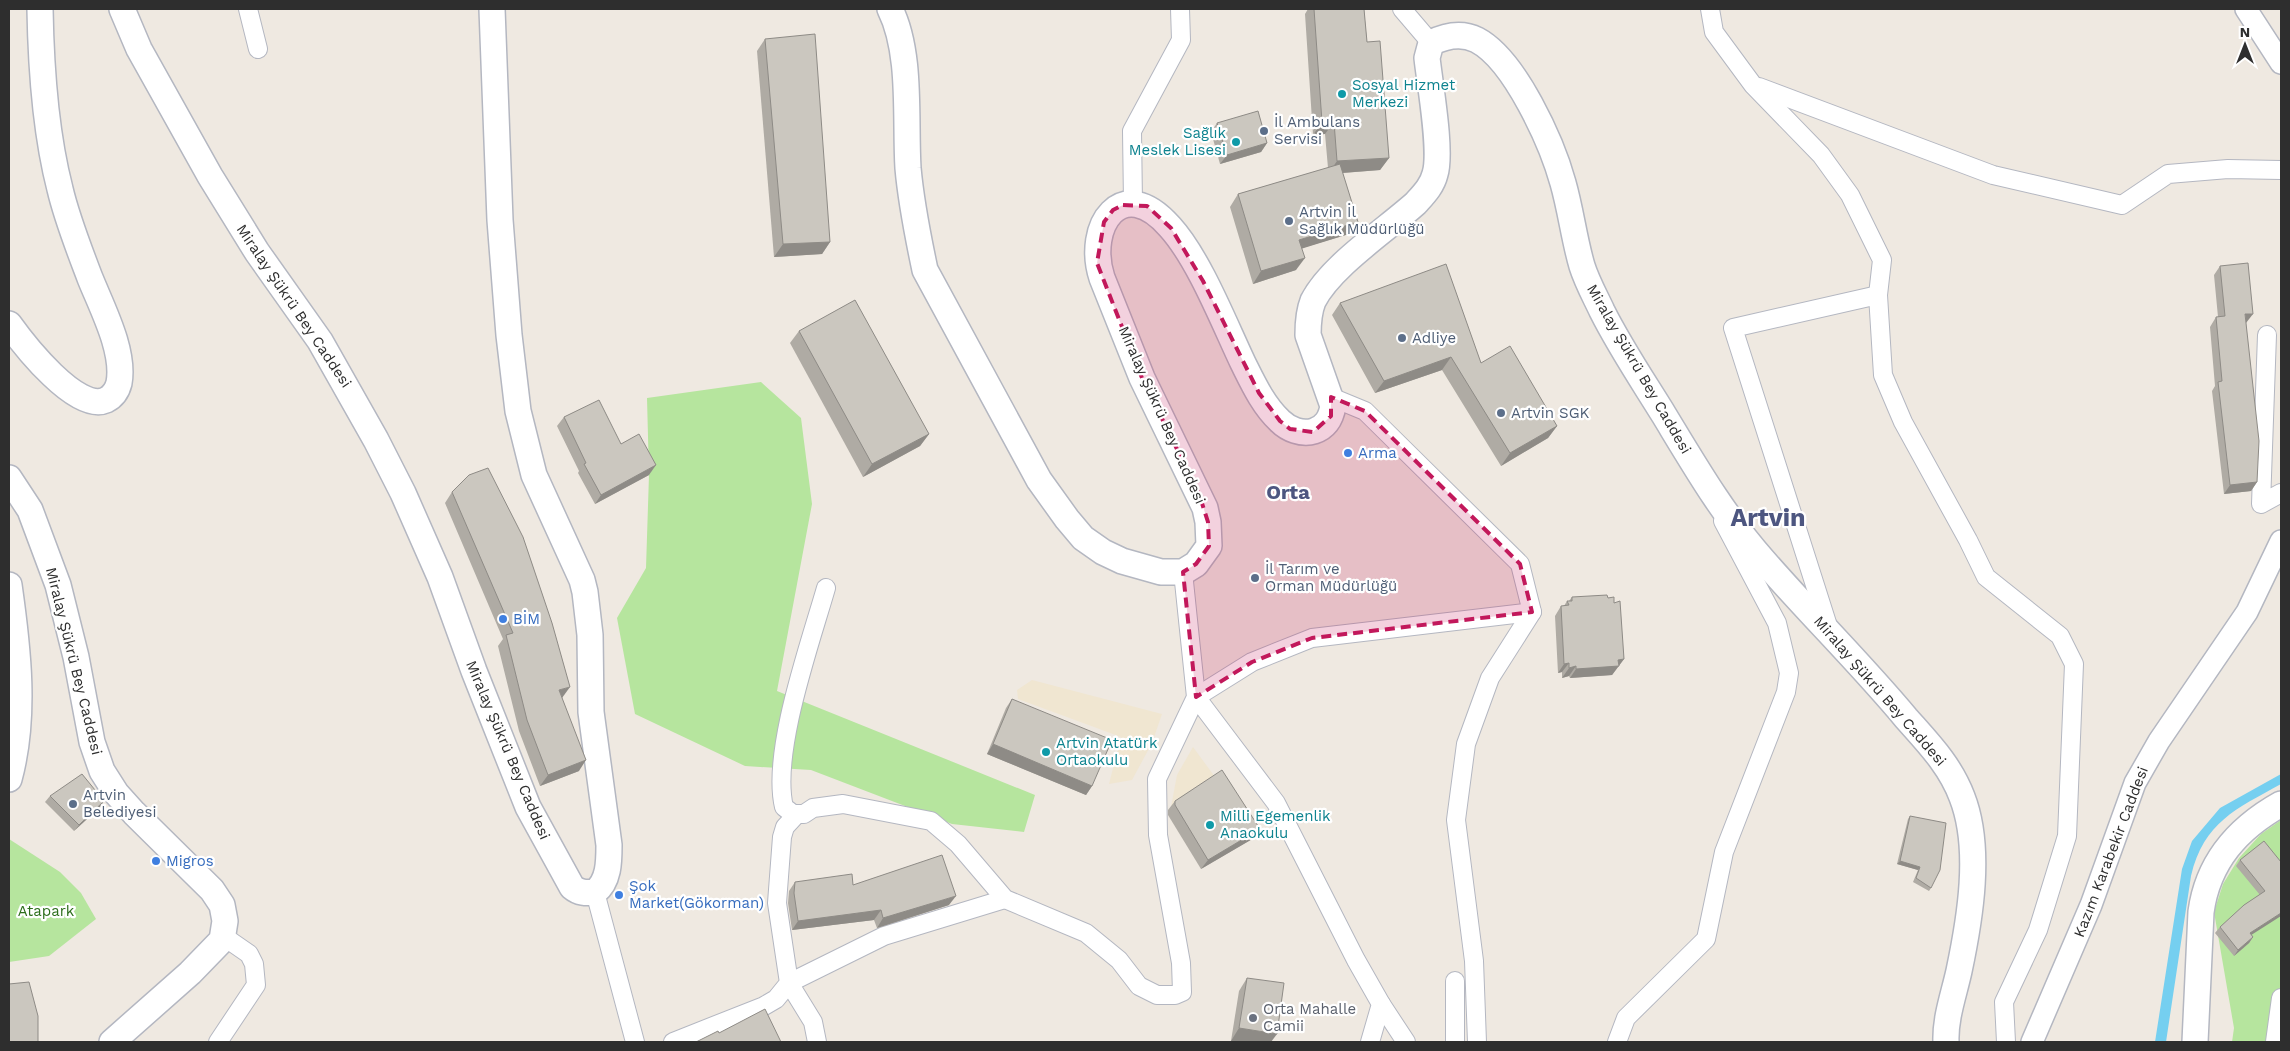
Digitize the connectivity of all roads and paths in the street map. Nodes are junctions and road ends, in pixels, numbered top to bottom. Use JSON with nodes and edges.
{"nodes":[{"id":1,"x":40,"y":9,"type":"edge"},
{"id":2,"x":122,"y":9,"type":"edge"},
{"id":3,"x":248,"y":9,"type":"edge"},
{"id":4,"x":492,"y":9,"type":"edge"},
{"id":5,"x":890,"y":9,"type":"edge"},
{"id":6,"x":1180,"y":9,"type":"edge"},
{"id":7,"x":1402,"y":9,"type":"edge"},
{"id":8,"x":1710,"y":9,"type":"edge"},
{"id":9,"x":2246,"y":9,"type":"edge"},
{"id":10,"x":1431,"y":44,"type":"junction"},
{"id":11,"x":258,"y":49,"type":"dead end"},
{"id":12,"x":2281,"y":63,"type":"edge"},
{"id":13,"x":1753,"y":85,"type":"junction"},
{"id":14,"x":2281,"y":170,"type":"edge"},
{"id":15,"x":1134,"y":203,"type":"junction"},
{"id":16,"x":1878,"y":295,"type":"junction"},
{"id":17,"x":9,"y":324,"type":"edge"},
{"id":18,"x":2267,"y":335,"type":"dead end"},
{"id":19,"x":1331,"y":397,"type":"junction"},
{"id":20,"x":9,"y":478,"type":"edge"},
{"id":21,"x":1707,"y":487,"type":"junction"},
{"id":22,"x":2281,"y":493,"type":"edge"},
{"id":23,"x":2281,"y":541,"type":"edge"},
{"id":24,"x":1183,"y":572,"type":"junction"},
{"id":25,"x":9,"y":585,"type":"edge"},
{"id":26,"x":826,"y":588,"type":"dead end"},
{"id":27,"x":1532,"y":612,"type":"junction"},
{"id":28,"x":1829,"y":632,"type":"junction"},
{"id":29,"x":1196,"y":697,"type":"junction"},
{"id":30,"x":13,"y":702,"type":"edge"},
{"id":31,"x":9,"y":779,"type":"edge"},
{"id":32,"x":2281,"y":804,"type":"edge"},
{"id":33,"x":797,"y":814,"type":"junction"},
{"id":34,"x":595,"y":892,"type":"junction"},
{"id":35,"x":1005,"y":899,"type":"junction"},
{"id":36,"x":223,"y":936,"type":"junction"},
{"id":37,"x":1455,"y":981,"type":"dead end"},
{"id":38,"x":790,"y":983,"type":"junction"},
{"id":39,"x":2281,"y":998,"type":"edge"},
{"id":40,"x":1381,"y":1004,"type":"junction"},
{"id":41,"x":112,"y":1042,"type":"edge"},
{"id":42,"x":218,"y":1042,"type":"edge"},
{"id":43,"x":635,"y":1042,"type":"edge"},
{"id":44,"x":673,"y":1042,"type":"edge"},
{"id":45,"x":817,"y":1042,"type":"edge"},
{"id":46,"x":1370,"y":1042,"type":"edge"},
{"id":47,"x":1406,"y":1042,"type":"edge"},
{"id":48,"x":1455,"y":1042,"type":"edge"},
{"id":49,"x":1477,"y":1042,"type":"edge"},
{"id":50,"x":1617,"y":1042,"type":"edge"},
{"id":51,"x":1946,"y":1042,"type":"edge"},
{"id":52,"x":2006,"y":1042,"type":"edge"},
{"id":53,"x":2032,"y":1042,"type":"edge"},
{"id":54,"x":2195,"y":1042,"type":"edge"},
{"id":55,"x":2275,"y":1042,"type":"edge"}],
"edges":[{"from":1,"to":17,"type":"main road"},
{"from":2,"to":34,"type":"main road","name":"Miralay Şükrü Bey Caddesi"},
{"from":3,"to":11,"type":"street"},
{"from":4,"to":34,"type":"main road"},
{"from":5,"to":24,"type":"main road"},
{"from":6,"to":15,"type":"street"},
{"from":7,"to":10,"type":"street"},
{"from":8,"to":13,"type":"street"},
{"from":9,"to":12,"type":"street"},
{"from":10,"to":19,"type":"main road"},
{"from":10,"to":21,"type":"main road","name":"Miralay Şükrü Bey Caddesi"},
{"from":13,"to":14,"type":"street"},
{"from":13,"to":16,"type":"street"},
{"from":15,"to":19,"type":"main road"},
{"from":15,"to":24,"type":"main road","name":"Miralay Şükrü Bey Caddesi"},
{"from":16,"to":28,"type":"street"},
{"from":16,"to":52,"type":"street"},
{"from":18,"to":22,"type":"street"},
{"from":19,"to":27,"type":"street"},
{"from":20,"to":36,"type":"main road","name":"Miralay Şükrü Bey Caddesi"},
{"from":21,"to":28,"type":"main road","name":"Miralay Şükrü Bey Caddesi"},
{"from":21,"to":50,"type":"street"},
{"from":23,"to":53,"type":"street","name":"Kazım Karabekir Caddesi"},
{"from":24,"to":29,"type":"street"},
{"from":25,"to":30,"type":"main road"},
{"from":26,"to":33,"type":"street"},
{"from":27,"to":29,"type":"street"},
{"from":27,"to":49,"type":"street"},
{"from":28,"to":51,"type":"main road","name":"Miralay Şükrü Bey Caddesi"},
{"from":29,"to":35,"type":"street"},
{"from":29,"to":40,"type":"street"},
{"from":30,"to":31,"type":"main road"},
{"from":32,"to":54,"type":"main road"},
{"from":33,"to":35,"type":"street"},
{"from":33,"to":38,"type":"street"},
{"from":34,"to":43,"type":"street"},
{"from":35,"to":38,"type":"street"},
{"from":36,"to":41,"type":"main road"},
{"from":36,"to":42,"type":"street"},
{"from":37,"to":48,"type":"street"},
{"from":38,"to":44,"type":"street"},
{"from":38,"to":45,"type":"street"},
{"from":39,"to":55,"type":"street"},
{"from":40,"to":46,"type":"street"},
{"from":40,"to":47,"type":"street"}]}
